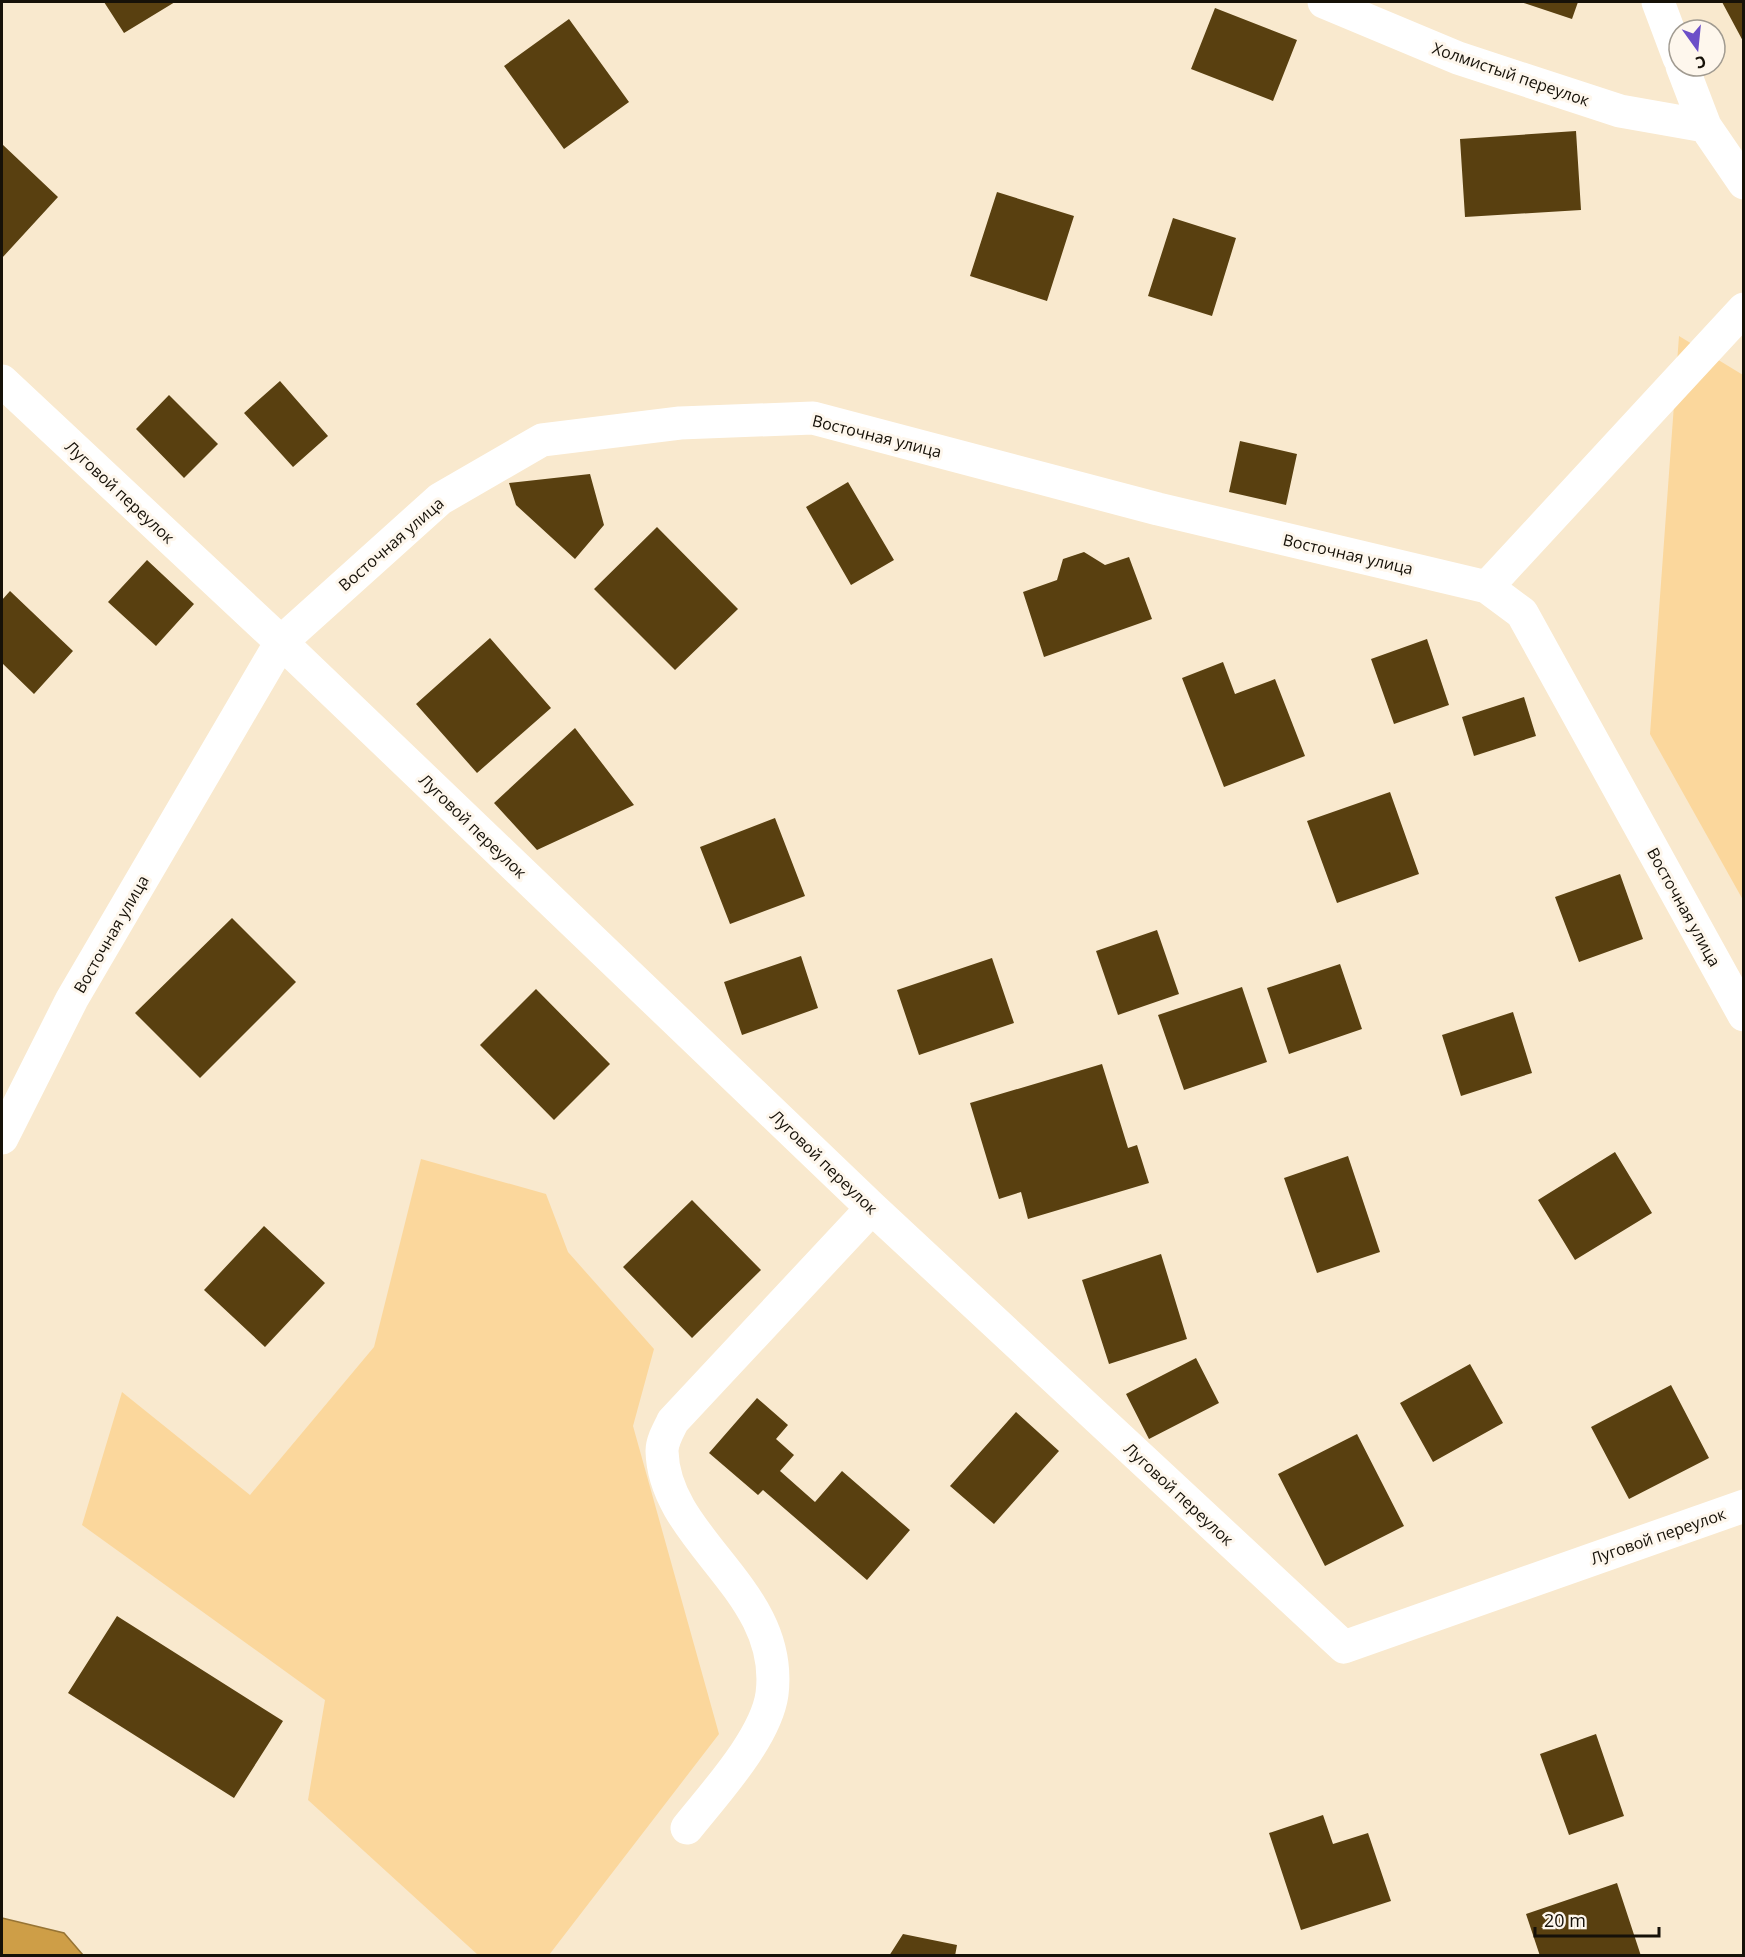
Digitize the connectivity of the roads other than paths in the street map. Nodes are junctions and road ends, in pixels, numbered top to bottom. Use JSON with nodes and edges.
{"nodes":[{"id":1,"x":1324,"y":2,"type":"edge"},
{"id":2,"x":1658,"y":2,"type":"edge"},
{"id":3,"x":1667,"y":26,"type":"edge"},
{"id":4,"x":1687,"y":78,"type":"edge"},
{"id":5,"x":1705,"y":126,"type":"junction"},
{"id":6,"x":1743,"y":183,"type":"edge"},
{"id":7,"x":1743,"y":309,"type":"edge"},
{"id":8,"x":2,"y":381,"type":"edge"},
{"id":9,"x":1487,"y":587,"type":"junction"},
{"id":10,"x":281,"y":642,"type":"junction"},
{"id":11,"x":1743,"y":1014,"type":"edge"},
{"id":12,"x":2,"y":1138,"type":"edge"},
{"id":13,"x":872,"y":1208,"type":"junction"},
{"id":14,"x":1743,"y":1506,"type":"edge"},
{"id":15,"x":687,"y":1828,"type":"dead end"}],
"edges":[{"from":1,"to":5,"type":"street","name":"Холмистый переулок"},
{"from":2,"to":3,"type":"street"},
{"from":4,"to":5,"type":"street"},
{"from":5,"to":6,"type":"street"},
{"from":7,"to":9,"type":"street"},
{"from":8,"to":10,"type":"street","name":"Луговой переулок"},
{"from":9,"to":10,"type":"street","name":"Восточная улица"},
{"from":9,"to":11,"type":"street","name":"Восточная улица"},
{"from":10,"to":12,"type":"street","name":"Восточная улица"},
{"from":10,"to":13,"type":"street","name":"Луговой переулок"},
{"from":13,"to":14,"type":"street","name":"Луговой переулок"},
{"from":13,"to":15,"type":"street"}]}
